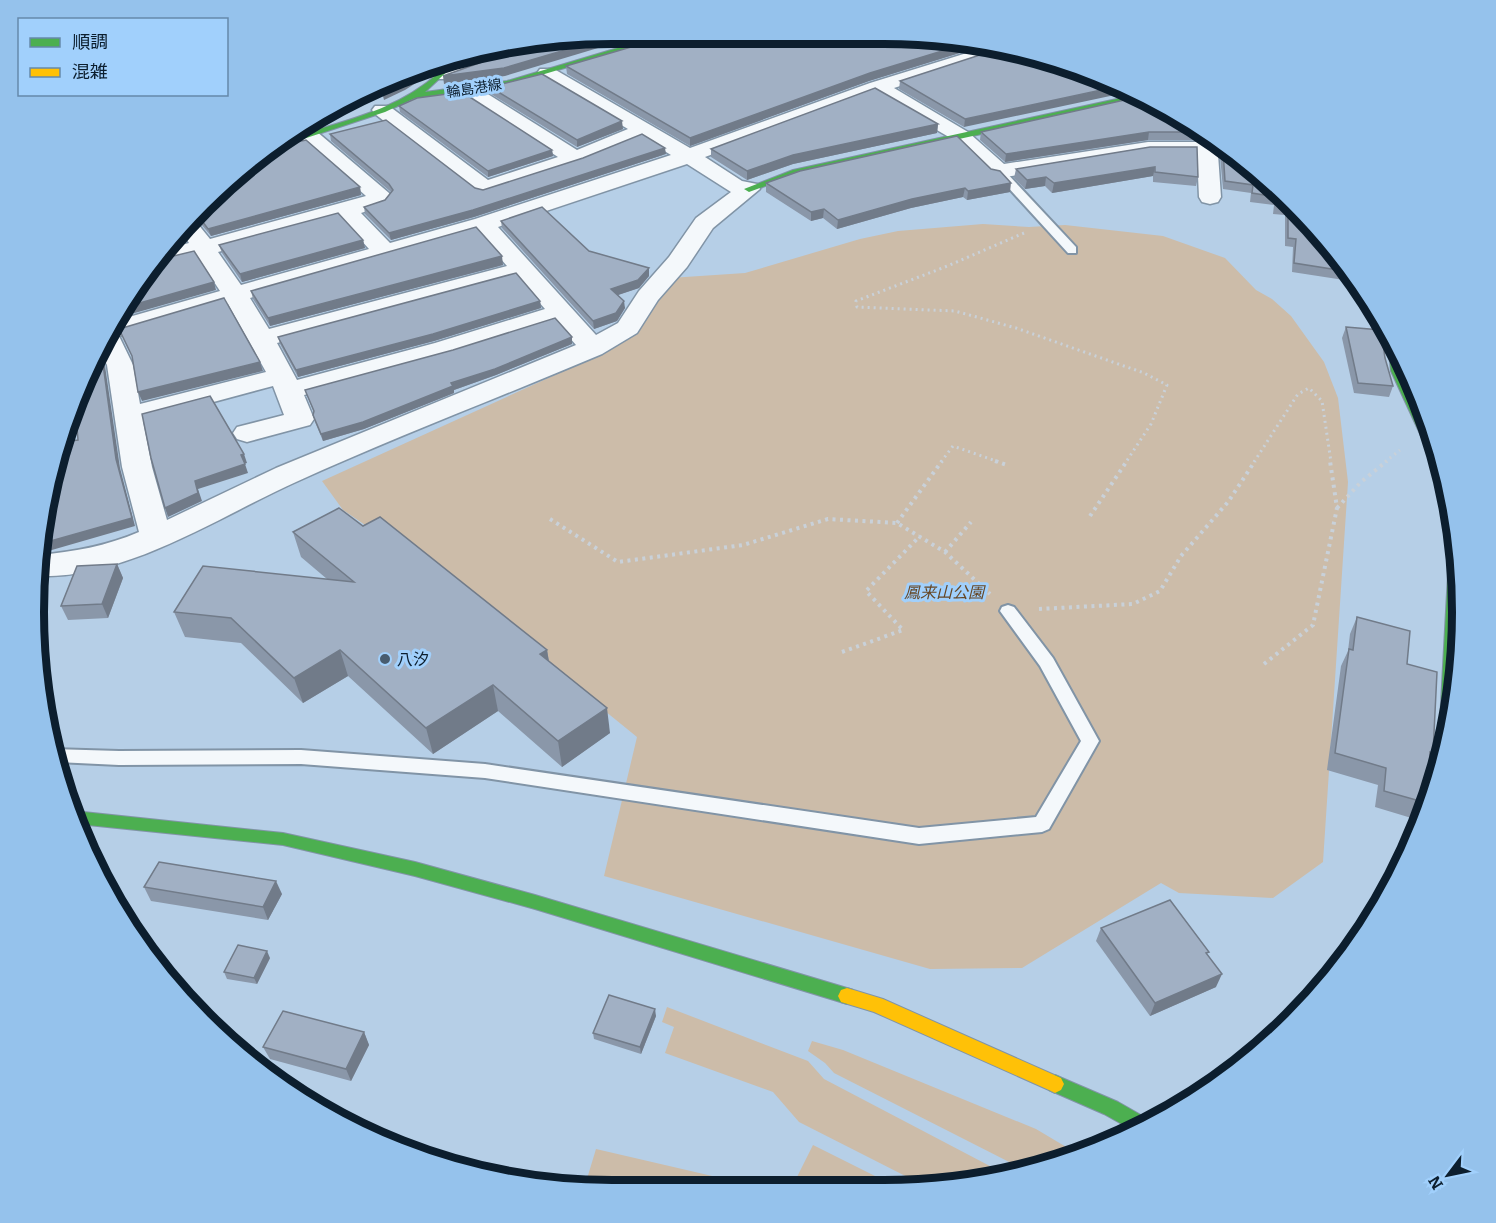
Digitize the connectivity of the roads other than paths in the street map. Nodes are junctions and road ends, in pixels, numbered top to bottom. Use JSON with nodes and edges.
{"nodes":[{"id":1,"x":641,"y":44,"type":"edge"},
{"id":2,"x":988,"y":53,"type":"edge"},
{"id":3,"x":500,"y":54,"type":"edge"},
{"id":4,"x":448,"y":68,"type":"edge"},
{"id":5,"x":547,"y":73,"type":"junction"},
{"id":6,"x":441,"y":75,"type":"junction"},
{"id":7,"x":877,"y":87,"type":"junction"},
{"id":8,"x":468,"y":90,"type":"junction"},
{"id":9,"x":413,"y":96,"type":"junction"},
{"id":10,"x":1129,"y":99,"type":"edge"},
{"id":11,"x":382,"y":110,"type":"junction"},
{"id":12,"x":643,"y":130,"type":"junction"},
{"id":13,"x":309,"y":135,"type":"junction"},
{"id":14,"x":961,"y":136,"type":"junction"},
{"id":15,"x":296,"y":139,"type":"edge"},
{"id":16,"x":1210,"y":146,"type":"edge"},
{"id":17,"x":1213,"y":148,"type":"edge"},
{"id":18,"x":689,"y":156,"type":"junction"},
{"id":19,"x":575,"y":158,"type":"junction"},
{"id":20,"x":999,"y":171,"type":"junction"},
{"id":21,"x":749,"y":189,"type":"junction"},
{"id":22,"x":1210,"y":197,"type":"dead end"},
{"id":23,"x":346,"y":210,"type":"junction"},
{"id":24,"x":483,"y":224,"type":"junction"},
{"id":25,"x":192,"y":229,"type":"edge"},
{"id":26,"x":204,"y":247,"type":"junction"},
{"id":27,"x":1072,"y":250,"type":"dead end"},
{"id":28,"x":386,"y":253,"type":"junction"},
{"id":29,"x":169,"y":256,"type":"edge"},
{"id":30,"x":523,"y":269,"type":"junction"},
{"id":31,"x":235,"y":296,"type":"junction"},
{"id":32,"x":561,"y":312,"type":"junction"},
{"id":33,"x":122,"y":325,"type":"edge"},
{"id":34,"x":116,"y":335,"type":"edge"},
{"id":35,"x":261,"y":339,"type":"junction"},
{"id":36,"x":593,"y":348,"type":"junction"},
{"id":37,"x":1396,"y":365,"type":"edge"},
{"id":38,"x":285,"y":383,"type":"junction"},
{"id":39,"x":1410,"y":398,"type":"edge"},
{"id":40,"x":128,"y":416,"type":"junction"},
{"id":41,"x":248,"y":433,"type":"dead end"},
{"id":42,"x":156,"y":538,"type":"junction"},
{"id":43,"x":46,"y":566,"type":"edge"},
{"id":44,"x":1453,"y":605,"type":"edge"},
{"id":45,"x":1008,"y":611,"type":"road end"},
{"id":46,"x":1450,"y":665,"type":"edge"},
{"id":47,"x":62,"y":755,"type":"edge"},
{"id":48,"x":83,"y":818,"type":"edge"},
{"id":49,"x":1135,"y":1121,"type":"edge"}],
"edges":[{"from":1,"to":5,"type":"street","name":"輪島港線"},
{"from":2,"to":7,"type":"street"},
{"from":3,"to":6,"type":"street"},
{"from":4,"to":6,"type":"street"},
{"from":5,"to":8,"type":"street","name":"輪島港線"},
{"from":5,"to":12,"type":"street"},
{"from":6,"to":9,"type":"street"},
{"from":7,"to":14,"type":"street"},
{"from":7,"to":18,"type":"street"},
{"from":8,"to":9,"type":"street","name":"輪島港線"},
{"from":8,"to":19,"type":"street"},
{"from":9,"to":11,"type":"street","name":"輪島港線"},
{"from":10,"to":14,"type":"street"},
{"from":11,"to":13,"type":"street","name":"輪島港線"},
{"from":11,"to":19,"type":"street"},
{"from":12,"to":18,"type":"street"},
{"from":12,"to":19,"type":"street"},
{"from":13,"to":15,"type":"street","name":"輪島港線"},
{"from":13,"to":23,"type":"street"},
{"from":14,"to":20,"type":"street"},
{"from":14,"to":21,"type":"street"},
{"from":16,"to":20,"type":"street"},
{"from":17,"to":22,"type":"street"},
{"from":18,"to":21,"type":"street"},
{"from":18,"to":24,"type":"street"},
{"from":20,"to":27,"type":"lane"},
{"from":21,"to":36,"type":"street"},
{"from":23,"to":26,"type":"street"},
{"from":23,"to":28,"type":"street"},
{"from":24,"to":28,"type":"street"},
{"from":24,"to":30,"type":"street"},
{"from":25,"to":26,"type":"street"},
{"from":26,"to":29,"type":"street"},
{"from":26,"to":31,"type":"street"},
{"from":28,"to":31,"type":"street"},
{"from":30,"to":32,"type":"street"},
{"from":30,"to":35,"type":"street"},
{"from":31,"to":33,"type":"street"},
{"from":31,"to":35,"type":"street"},
{"from":32,"to":36,"type":"street"},
{"from":32,"to":38,"type":"street"},
{"from":34,"to":40,"type":"street"},
{"from":35,"to":38,"type":"street"},
{"from":36,"to":42,"type":"street"},
{"from":37,"to":39,"type":"street"},
{"from":38,"to":40,"type":"street"},
{"from":38,"to":41,"type":"street"},
{"from":40,"to":42,"type":"street"},
{"from":42,"to":43,"type":"street"},
{"from":44,"to":46,"type":"street"},
{"from":45,"to":47,"type":"lane"},
{"from":48,"to":49,"type":"street"}]}
